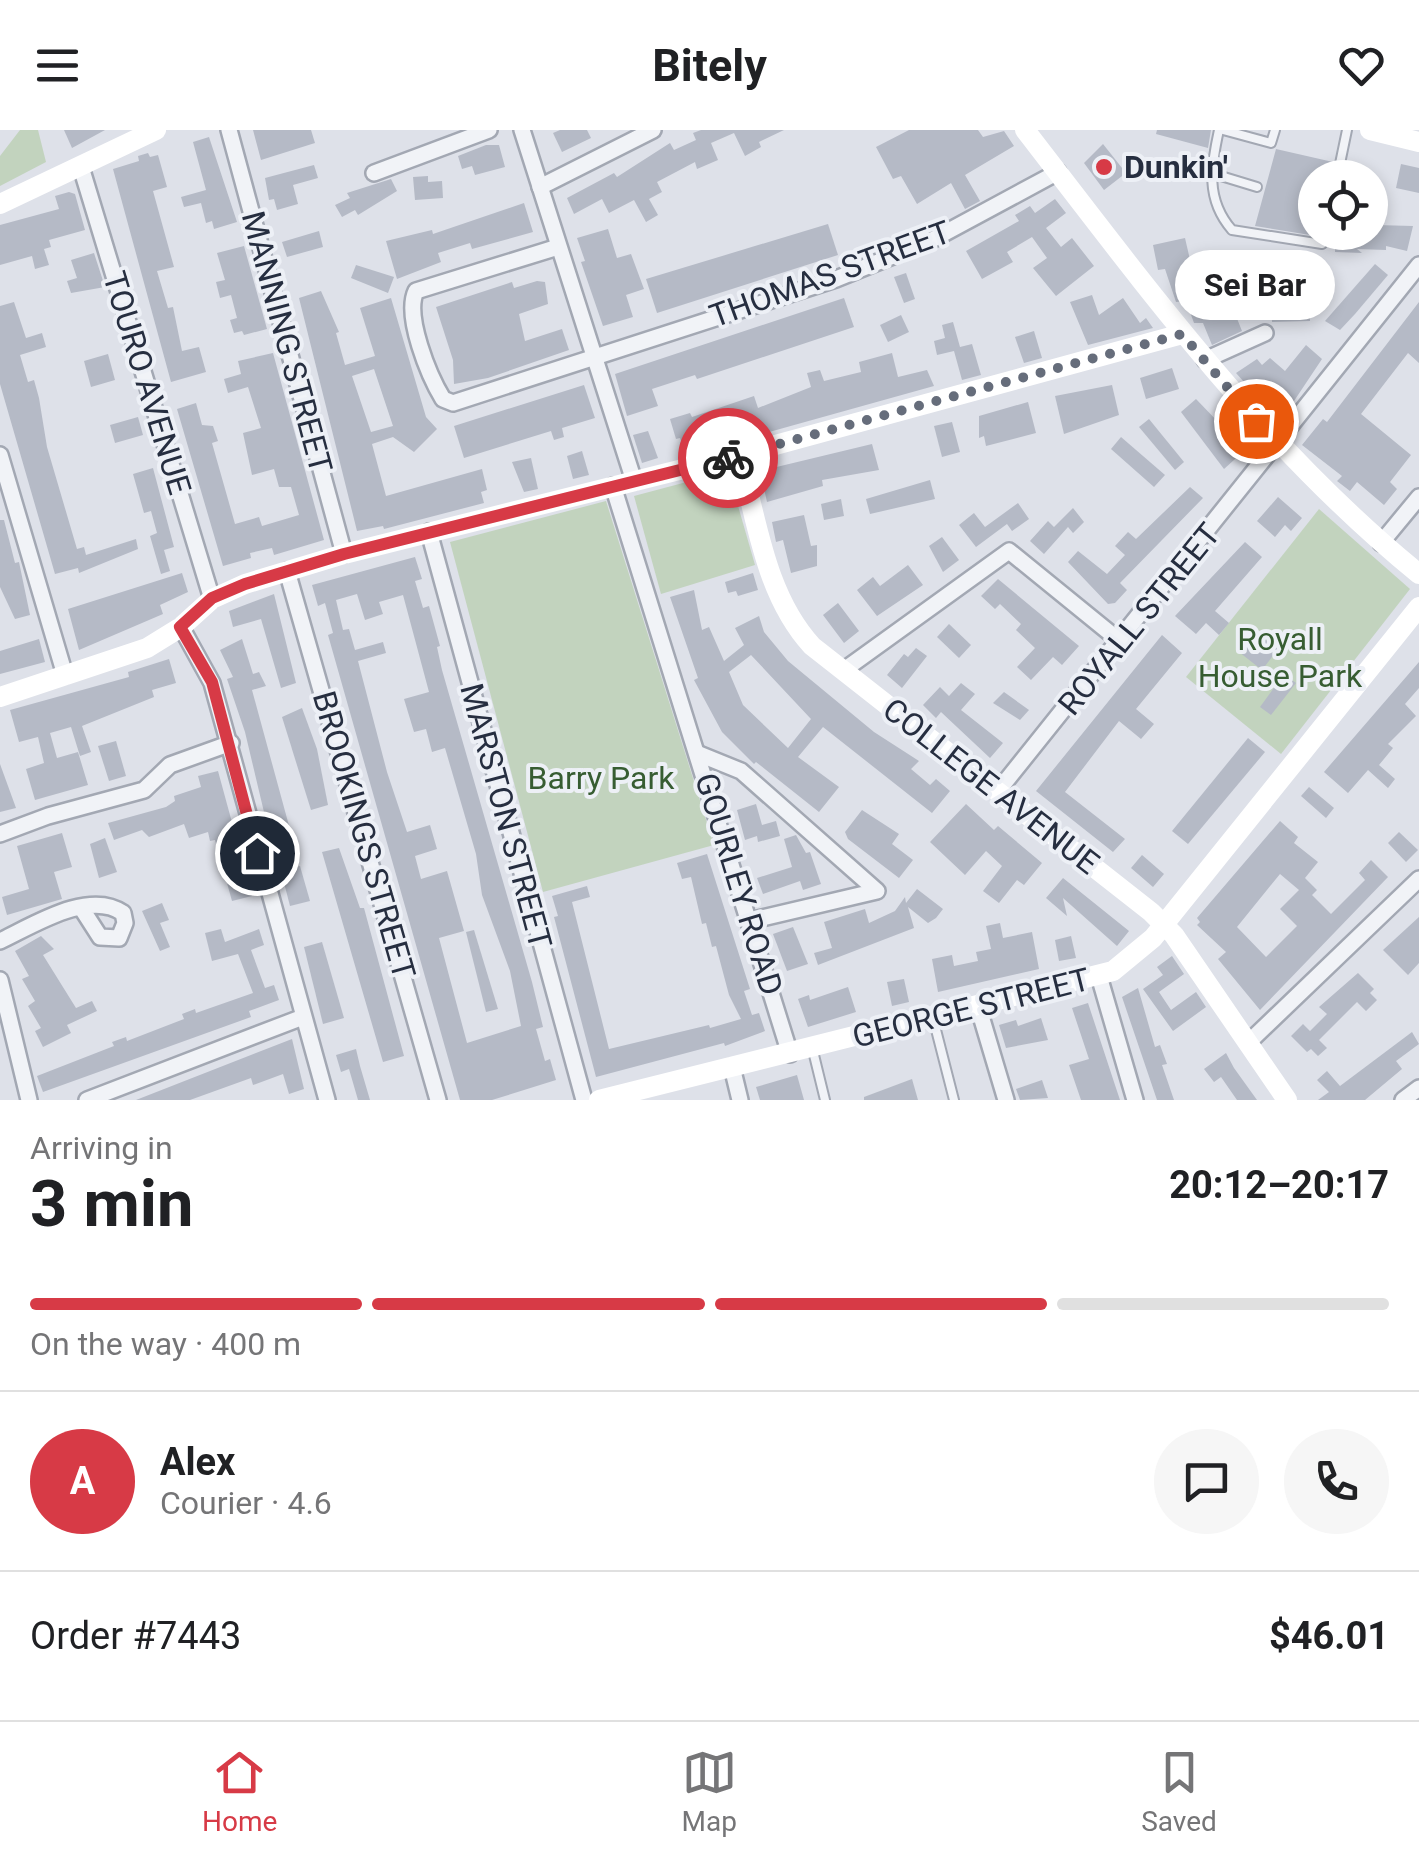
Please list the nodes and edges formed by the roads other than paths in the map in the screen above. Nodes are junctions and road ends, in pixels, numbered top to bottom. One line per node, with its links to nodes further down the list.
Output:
1 (156, 130): 13 (street)
2 (229, 130): 34 (street, MANNING STREET)
3 (489, 130): 16 (street)
4 (522, 130): 17 (street, GOURLEY ROAD)
5 (653, 130): 17 (street)
6 (1026, 130): 14 (street)
7 (1221, 130): 8 (lane); 15 (lane)
8 (1274, 130)
9 (1347, 130): 12 (lane)
10 (1370, 130): 11 (street)
11 (1419, 142)
12 (1341, 160)
13 (81, 167): 19 (street); 37 (street, TOURO AVENUE)
14 (1058, 172): 24 (street); 25 (street, THOMAS STREET)
15 (1211, 173): 18 (lane); 20 (lane)
16 (374, 174)
17 (540, 187): 21 (street, GOURLEY ROAD)
18 (1257, 187)
19 (0, 204)
20 (1298, 241)
21 (558, 247): 25 (street, GOURLEY ROAD); 25 (street, THOMAS STREET)
22 (1419, 265): 27 (street, ROYALL STREET)
23 (1265, 333): 26 (street)
24 (1182, 334): 26 (street); 29 (street)
25 (595, 359): 30 (street, GOURLEY ROAD)
26 (1205, 360): 27 (street)
27 (1279, 446): 33 (street); 40 (street, ROYALL STREET)
28 (0, 455): 42 (street)
29 (739, 455): 30 (street); 41 (street, COLLEGE AVENUE)
30 (624, 484): 32 (street); 45 (street, GOURLEY ROAD)
31 (1419, 497): 33 (street)
32 (429, 532): 34 (street); 67 (street, MARSTON STREET)
33 (1381, 543): 36 (street)
34 (344, 554): 35 (street)
35 (288, 571): 37 (street); 66 (street, BROOKINGS STREET)
36 (1419, 574)
37 (212, 598): 39 (street)
38 (1419, 607): 51 (street, GEORGE STREET)
39 (180, 627): 42 (street); 44 (street)
40 (1122, 642): 41 (street); 46 (street, ROYALL STREET)
41 (844, 670): 46 (street, COLLEGE AVENUE)
42 (65, 675): 43 (street)
43 (0, 697)
44 (231, 743): 47 (street); 56 (street)
45 (699, 754): 50 (street, GOURLEY ROAD); 50 (street)
46 (998, 791): 51 (street, COLLEGE AVENUE)
47 (0, 834)
48 (1419, 879): 58 (street)
49 (82, 909): 52 (street)
50 (749, 921): 60 (street, GOURLEY ROAD)
51 (1164, 926): 53 (street, GEORGE STREET); 58 (street, COLLEGE AVENUE)
52 (0, 940)
53 (1099, 976): 55 (street, GEORGE STREET); 73 (street)
54 (0, 980): 63 (street)
55 (978, 1006): 57 (street, GEORGE STREET); 72 (street)
56 (303, 1018): 64 (street); 65 (street)
57 (933, 1018): 59 (street, GEORGE STREET); 71 (lane)
58 (1249, 1042): 74 (street, COLLEGE AVENUE)
59 (812, 1049): 60 (street, GEORGE STREET); 70 (lane)
60 (790, 1054): 61 (street, GEORGE STREET)
61 (732, 1067): 68 (street, GEORGE STREET); 69 (street)
62 (1419, 1088): 75 (street)
63 (29, 1100)
64 (87, 1100)
65 (327, 1100)
66 (438, 1100)
67 (584, 1100)
68 (599, 1100)
69 (740, 1100)
70 (825, 1100)
71 (954, 1100)
72 (1006, 1100)
73 (1136, 1100)
74 (1286, 1100)
75 (1403, 1100)

